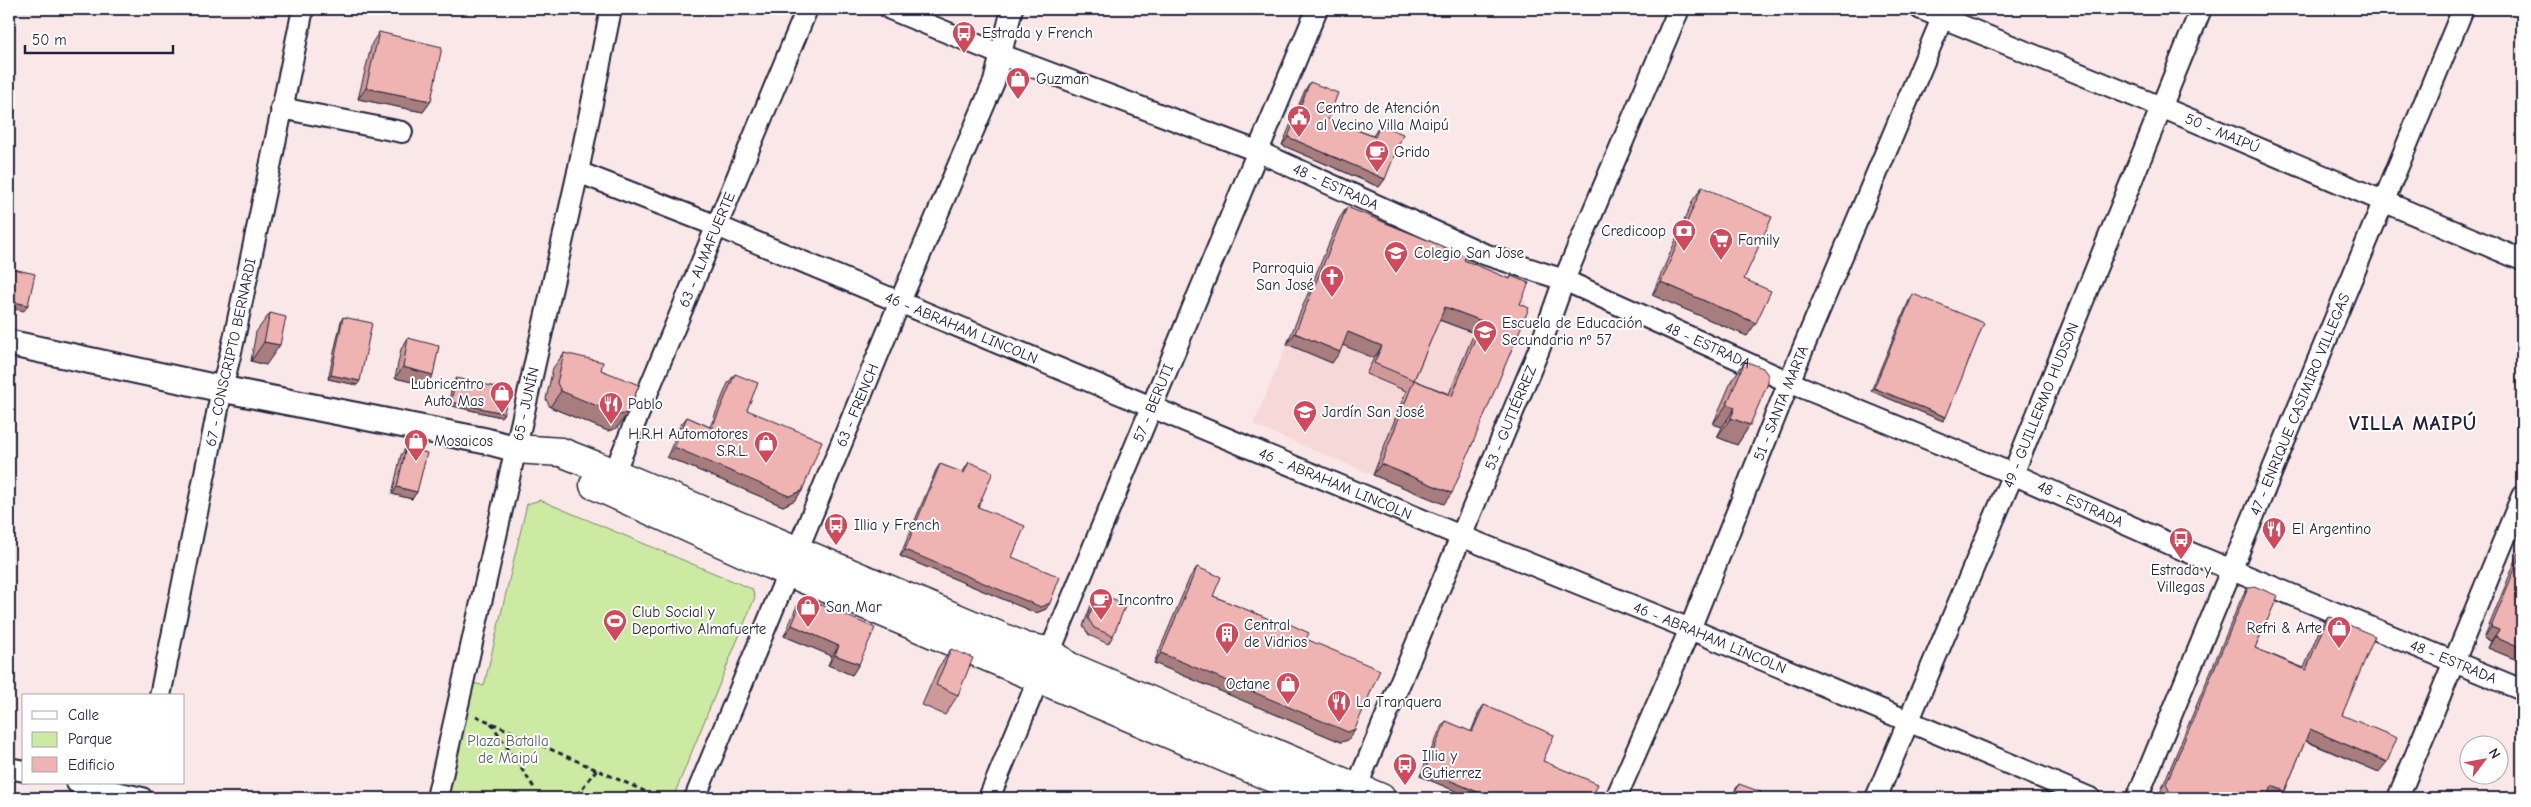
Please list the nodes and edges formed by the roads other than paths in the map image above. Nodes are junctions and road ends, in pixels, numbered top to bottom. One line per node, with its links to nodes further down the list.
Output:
1 (303, 9): 14 (street, 67 - CONSCRIPTO BERNARDI)
2 (611, 9): 17 (street, 65 - JUNÍN)
3 (807, 9): 19 (street, 63 - ALMAFUERTE)
4 (890, 9): 12 (street, 48 - ESTRADA)
5 (1012, 9): 12 (street, 63 - FRENCH)
6 (1317, 9): 16 (street, 57 - BERUTI)
7 (1678, 9): 21 (street, 53 - GUTIÉRREZ)
8 (1921, 9): 11 (street, 50 - MAIPÚ)
9 (2202, 9): 13 (street, 49 - GUILLERMO HUDSON)
10 (2463, 9): 18 (street, 47 - ENRIQUE CASIMIRO VILLEGAS)
11 (1944, 13): 13 (street, 50 - MAIPÚ); 24 (street, 51 - SANTA MARTA)
12 (1002, 55): 16 (street, 48 - ESTRADA); 22 (street, 63 - FRENCH)
13 (2162, 107): 18 (street, 50 - MAIPÚ); 28 (street, 49 - GUILLERMO HUDSON)
14 (281, 108): 15 (street); 25 (street, 67 - CONSCRIPTO BERNARDI)
15 (402, 132)
16 (1257, 151): 21 (street, 48 - ESTRADA); 26 (street, 57 - BERUTI)
17 (578, 172): 19 (street, 46 - ABRAHAM LINCOLN); 27 (street, 65 - JUNÍN)
18 (2384, 202): 20 (street, 50 - MAIPÚ); 33 (street, 47 - ENRIQUE CASIMIRO VILLEGAS)
19 (716, 226): 22 (street, 46 - ABRAHAM LINCOLN); 29 (street, 63 - ALMAFUERTE)
20 (2522, 260)
21 (1564, 280): 24 (street, 48 - ESTRADA); 31 (street, 53 - GUTIÉRREZ)
22 (899, 304): 26 (street, 46 - ABRAHAM LINCOLN); 32 (street, 63 - FRENCH)
23 (9, 344): 25 (street)
24 (1789, 382): 28 (street, 48 - ESTRADA); 34 (street, 51 - SANTA MARTA)
25 (222, 389): 27 (street); 39 (street, 67 - CONSCRIPTO BERNARDI)
26 (1152, 406): 31 (street, 46 - ABRAHAM LINCOLN); 35 (street, 57 - BERUTI)
27 (516, 450): 29 (main road); 46 (street, 65 - JUNÍN)
28 (2013, 474): 33 (street, 48 - ESTRADA); 40 (street, 49 - GUILLERMO HUDSON)
29 (611, 482): 32 (main road)
30 (2522, 496): 36 (street)
31 (1461, 536): 34 (street, 46 - ABRAHAM LINCOLN); 44 (street, 53 - GUTIÉRREZ)
32 (792, 561): 35 (main road); 37 (main road); 47 (street, 63 - FRENCH)
33 (2233, 570): 36 (street, 48 - ESTRADA); 54 (street, 47 - ENRIQUE CASIMIRO VILLEGAS)
34 (1690, 629): 40 (street, 46 - ABRAHAM LINCOLN); 51 (street, 51 - SANTA MARTA)
35 (1049, 651): 37 (street, 57 - BERUTI); 44 (main road)
36 (2454, 663): 38 (street, 48 - ESTRADA); 55 (street)
37 (1038, 678): 48 (street, 57 - BERUTI); 49 (main road)
38 (2522, 690)
39 (160, 694)
40 (1910, 721): 52 (street, 49 - GUILLERMO HUDSON); 53 (street, 46 - ABRAHAM LINCOLN)
41 (9, 768): 42 (street)
42 (22, 771)
43 (83, 784): 45 (street)
44 (1354, 793): 50 (main road)
45 (141, 794)
46 (437, 798)
47 (695, 798)
48 (989, 798)
49 (1320, 798)
50 (1380, 798)
51 (1616, 798)
52 (1876, 798)
53 (2090, 798)
54 (2137, 798)
55 (2398, 798)

